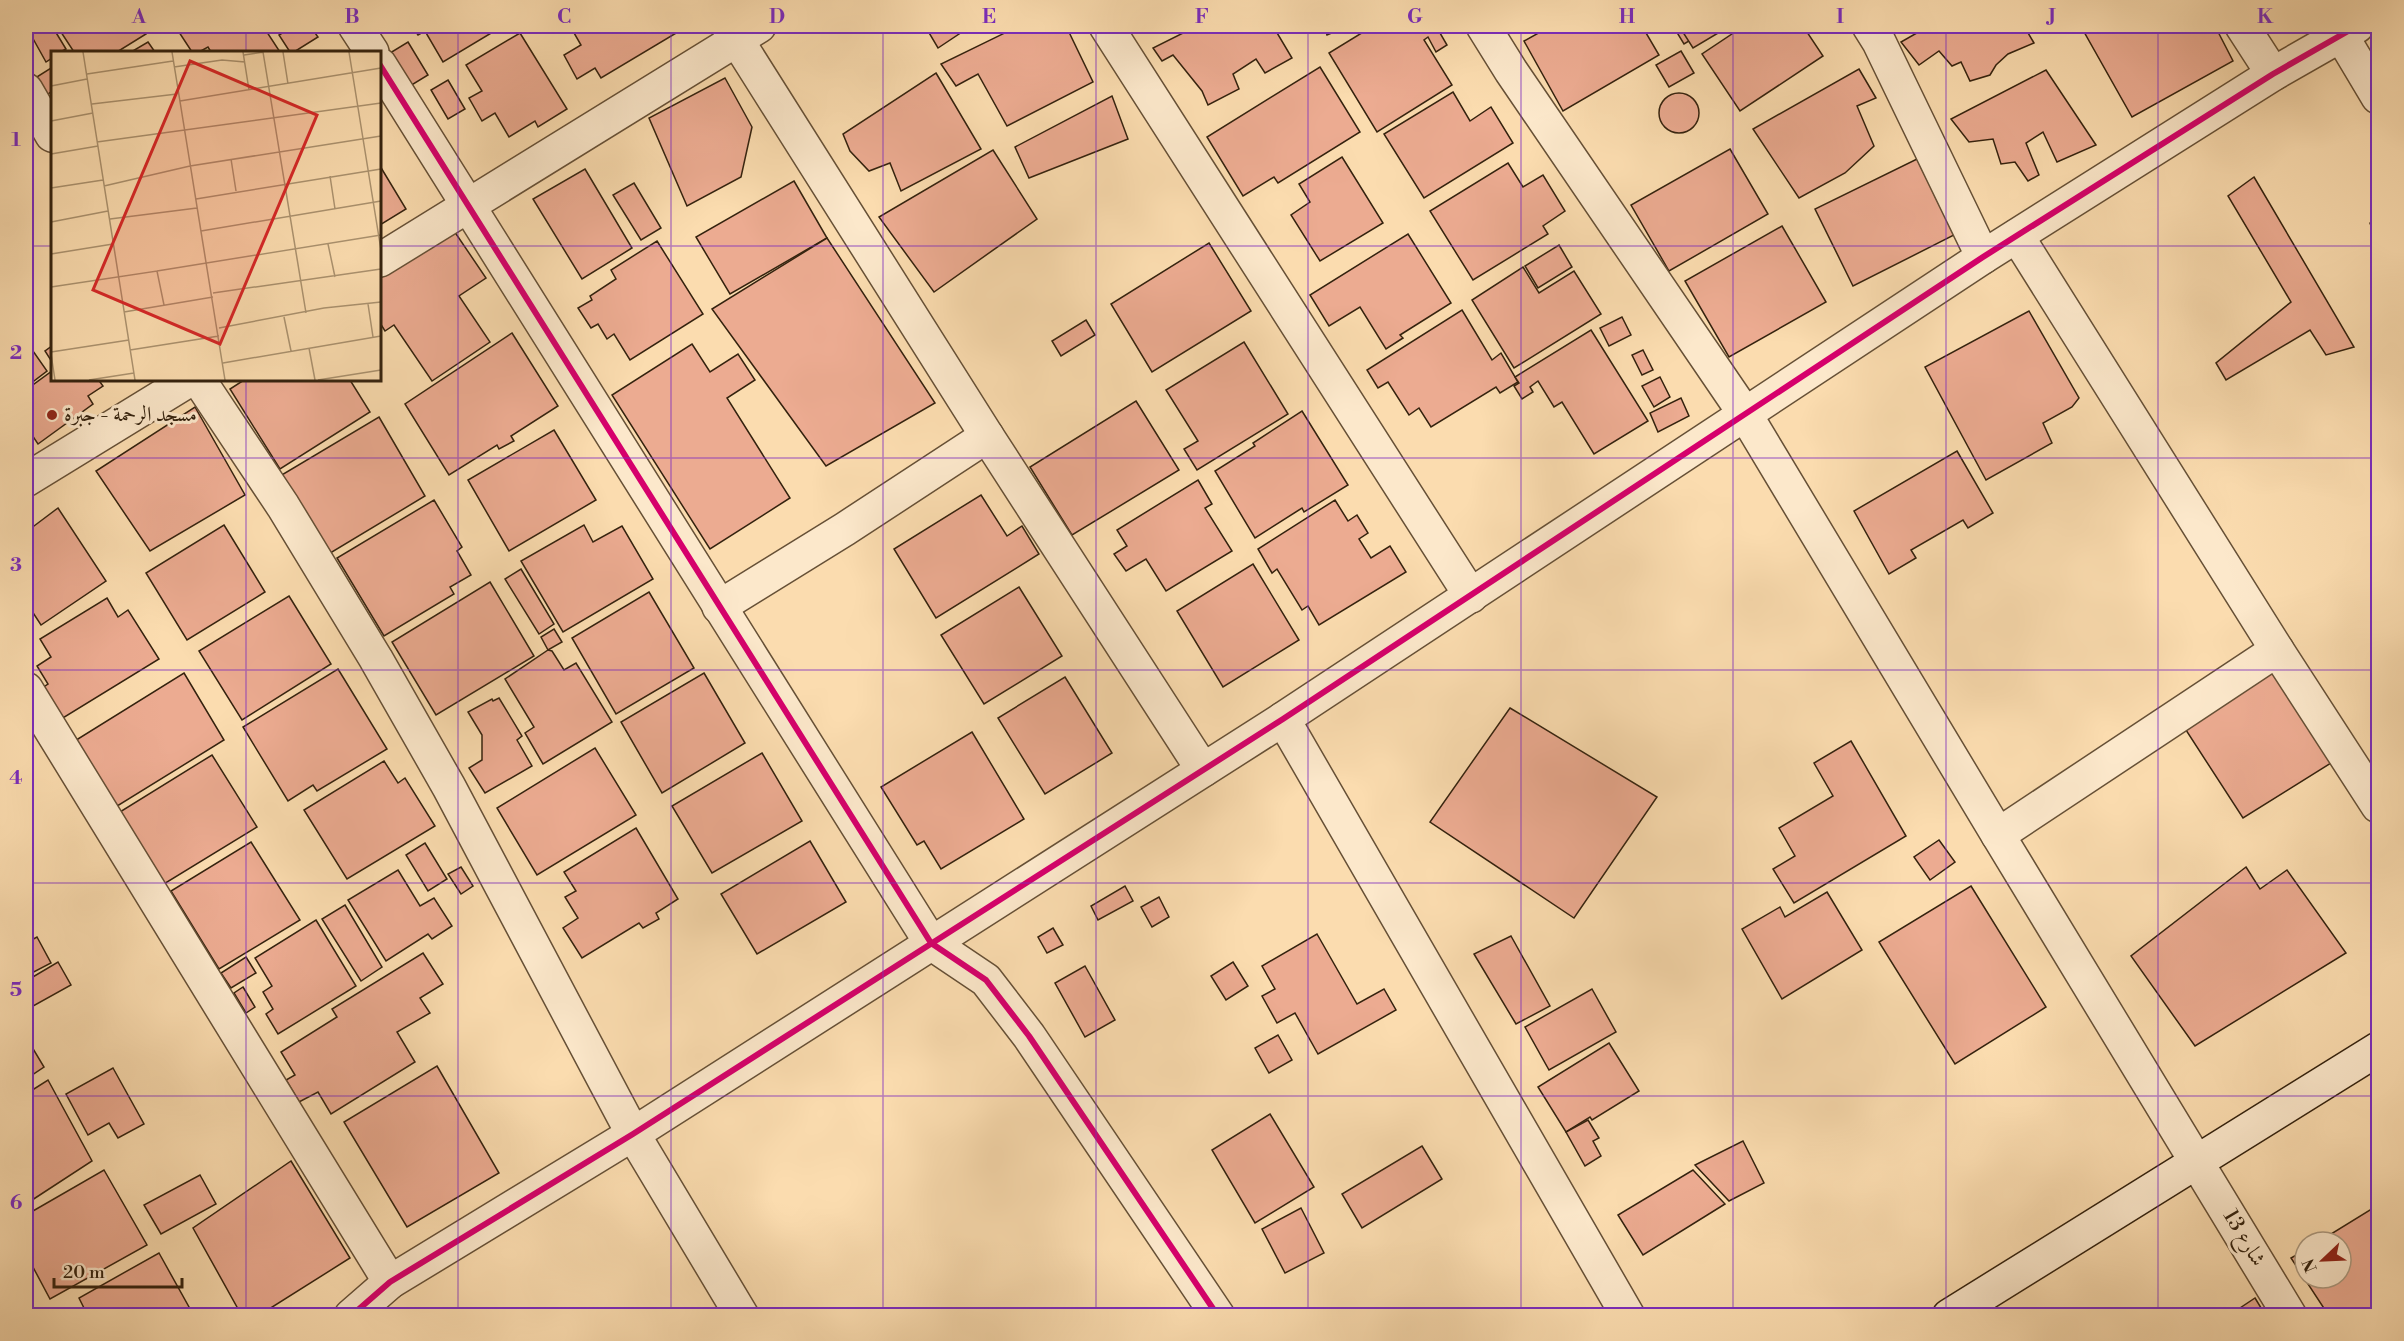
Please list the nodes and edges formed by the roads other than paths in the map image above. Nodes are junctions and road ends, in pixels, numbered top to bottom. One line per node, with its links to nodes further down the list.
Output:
1 (355, 26): 8 (street)
2 (1106, 26): 23 (street)
3 (1483, 26): 20 (street, شارع 13)
4 (1869, 26): 16 (street)
5 (2242, 26): 10 (street)
6 (741, 30): 14 (street); 21 (street)
7 (2349, 30): 10 (street); 12 (street)
8 (371, 51)
9 (381, 67): 14 (street)
10 (2273, 74): 15 (street)
11 (26, 90): 13 (street)
12 (2379, 97)
13 (51, 133)
14 (467, 205): 17 (street); 24 (street)
15 (2018, 236): 16 (street); 25 (street)
16 (1983, 257): 20 (street)
17 (381, 259)
18 (187, 381): 22 (street)
19 (200, 381): 33 (street)
20 (1745, 414): 23 (street); 30 (street, شارع 13)
21 (987, 436): 24 (street); 28 (street)
22 (26, 480)
23 (1471, 596): 27 (street)
24 (719, 607): 31 (street)
25 (2277, 650): 29 (street); 30 (street)
26 (28, 699): 35 (street)
27 (1283, 719): 28 (street); 39 (street)
28 (1203, 770): 31 (street)
29 (2379, 806)
30 (1998, 835): 34 (street, شارع 13)
31 (931, 943): 33 (street); 38 (street)
32 (2379, 1049): 34 (street)
33 (633, 1134): 35 (street); 37 (street)
34 (2197, 1161): 40 (street); 41 (street, شارع 13)
35 (390, 1282): 36 (street)
36 (351, 1316)
37 (742, 1316)
38 (1218, 1316)
39 (1628, 1316)
40 (1949, 1316)
41 (2290, 1316)

